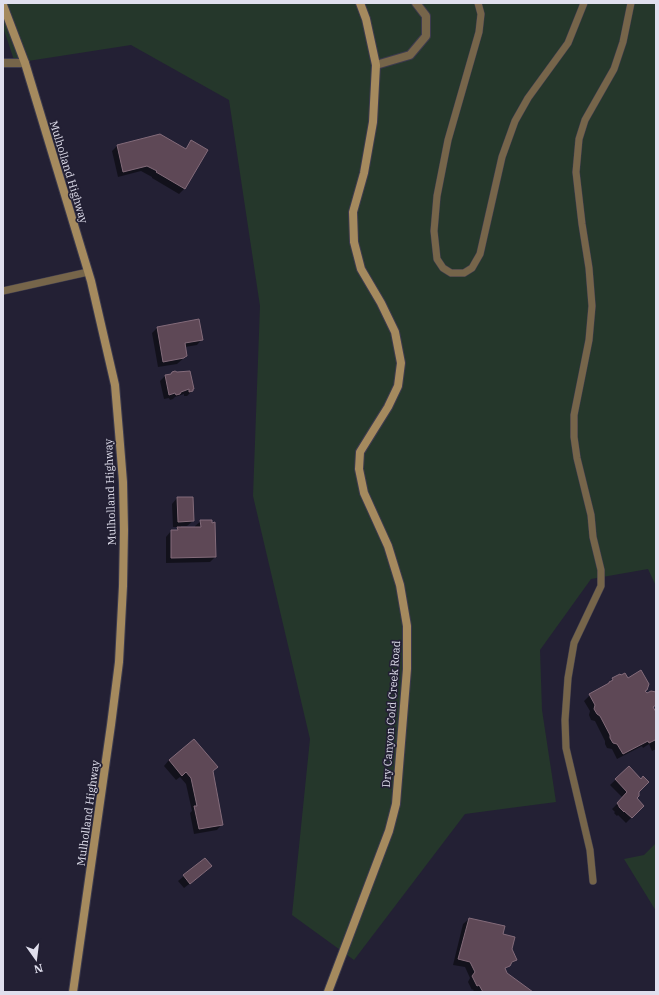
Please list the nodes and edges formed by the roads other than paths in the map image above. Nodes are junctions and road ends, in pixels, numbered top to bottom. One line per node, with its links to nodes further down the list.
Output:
1 (360, 3): 9 (street, Dry Canyon Cold Creek Road)
2 (416, 3): 9 (street)
3 (478, 3): 4 (lane)
4 (584, 3)
5 (631, 3): 12 (lane)
6 (3, 5): 8 (street, Mulholland Highway)
7 (3, 63): 8 (street)
8 (25, 63): 10 (street, Mulholland Highway)
9 (376, 66): 14 (street, Dry Canyon Cold Creek Road)
10 (88, 272): 11 (lane); 13 (street, Mulholland Highway)
11 (3, 291)
12 (593, 881)
13 (73, 992)
14 (328, 992)

